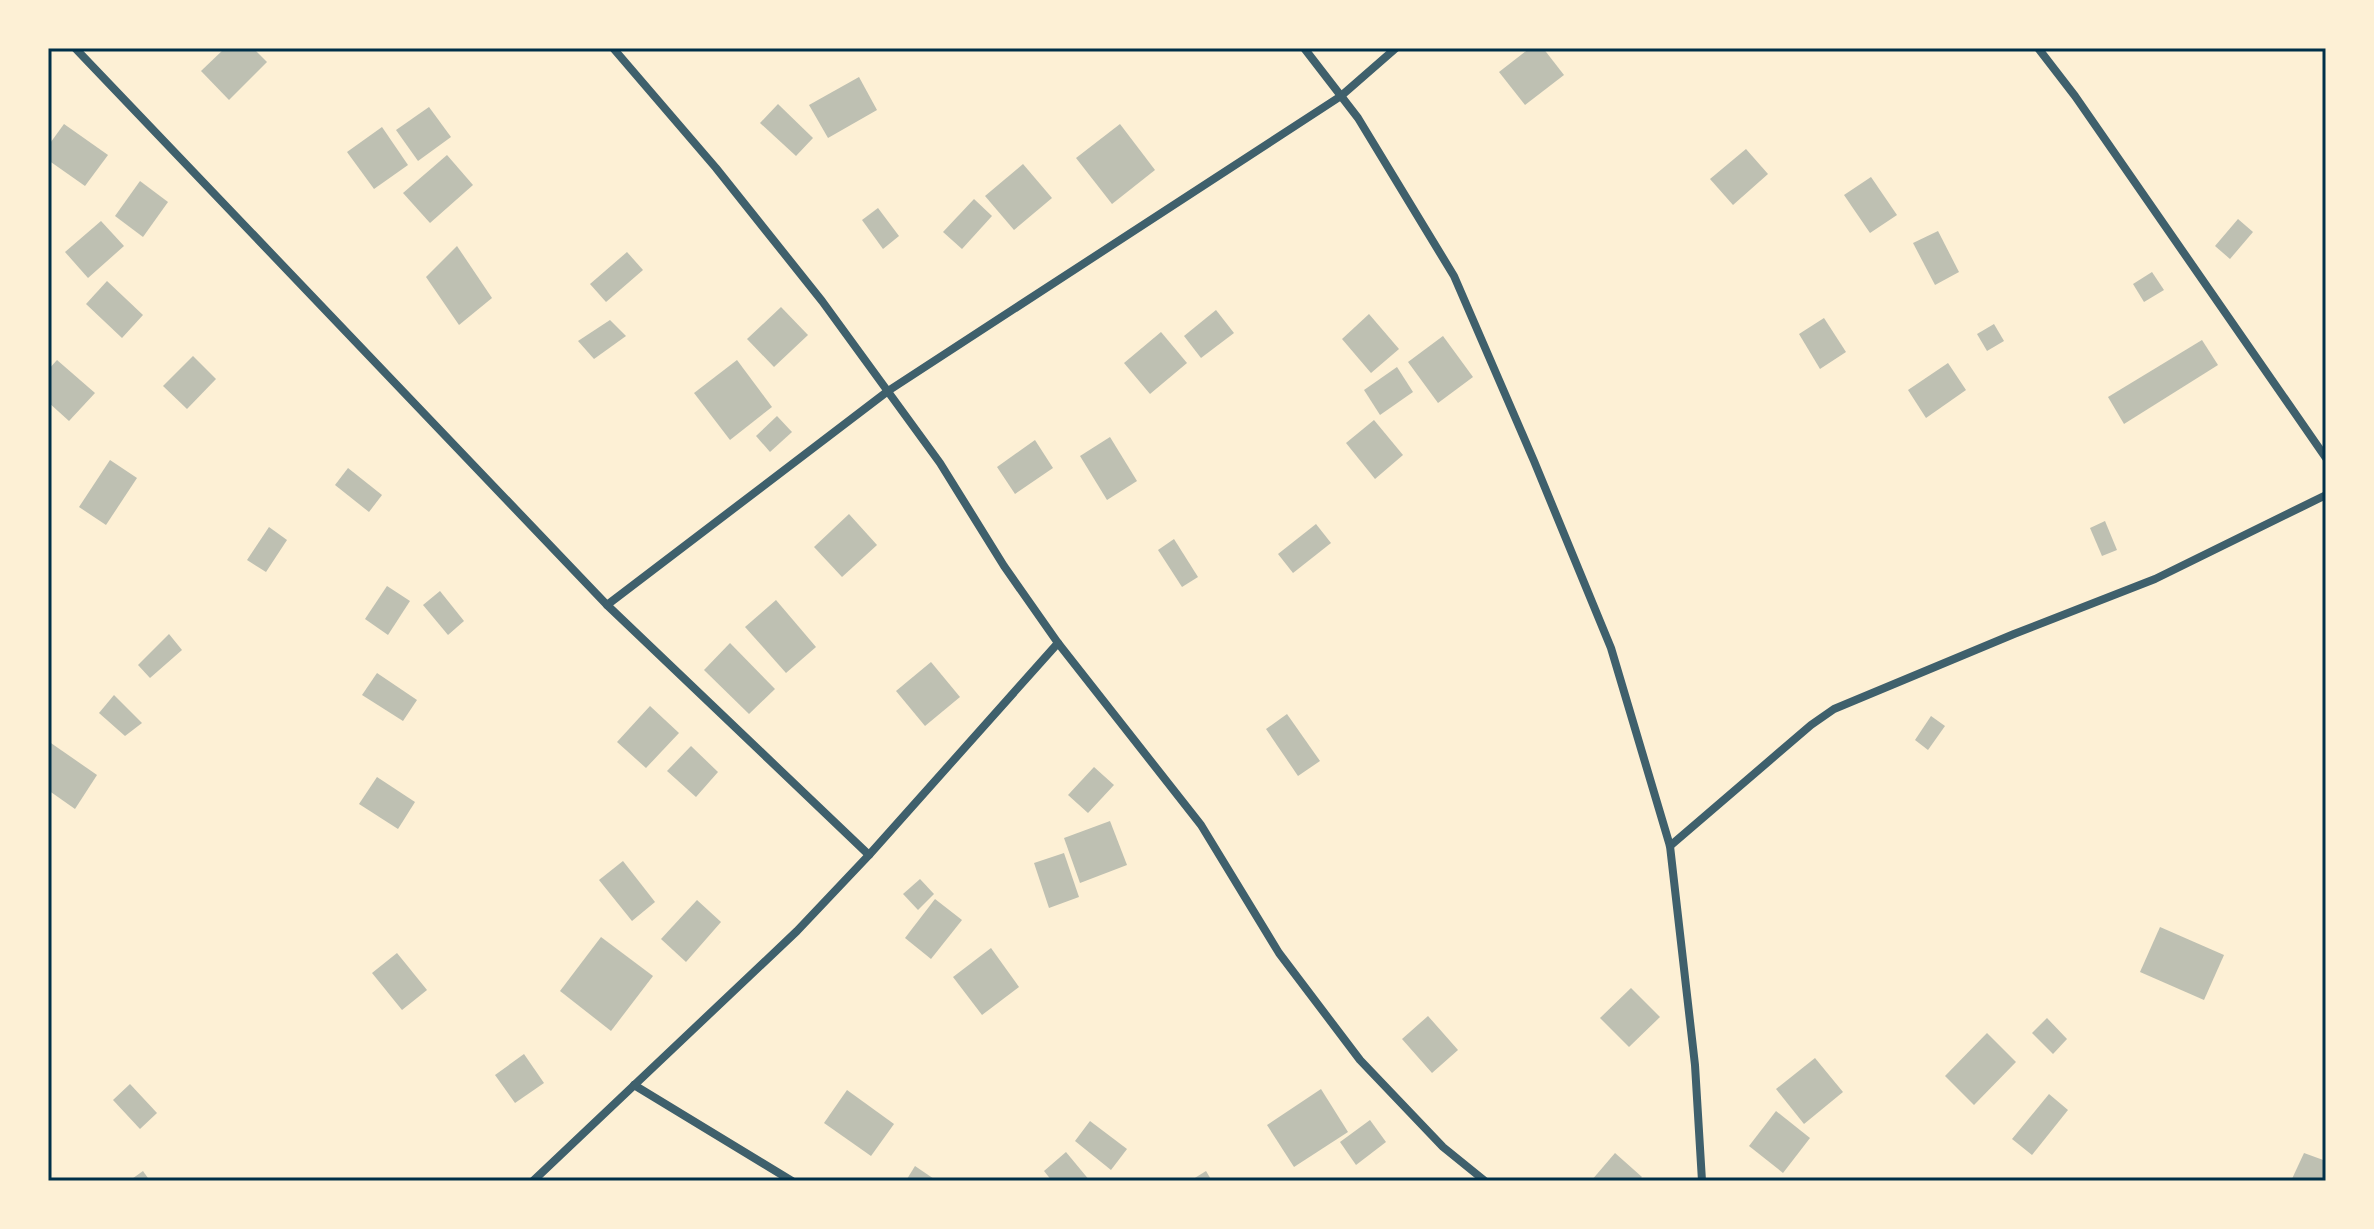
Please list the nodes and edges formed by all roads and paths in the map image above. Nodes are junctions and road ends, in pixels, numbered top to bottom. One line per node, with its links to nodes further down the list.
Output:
1 (75, 48): 10 (street)
2 (613, 48): 7 (street)
3 (1304, 48): 6 (street)
4 (1396, 48): 6 (street)
5 (2038, 48): 8 (street)
6 (1341, 96): 7 (street); 12 (street)
7 (888, 391): 10 (street); 11 (street)
8 (2326, 458)
9 (2326, 495): 12 (street)
10 (607, 605): 13 (street)
11 (1058, 643): 13 (street); 17 (street)
12 (1670, 846): 18 (street)
13 (869, 855): 14 (street)
14 (634, 1085): 15 (street); 16 (street)
15 (533, 1181)
16 (792, 1181)
17 (1485, 1181)
18 (1702, 1181)

